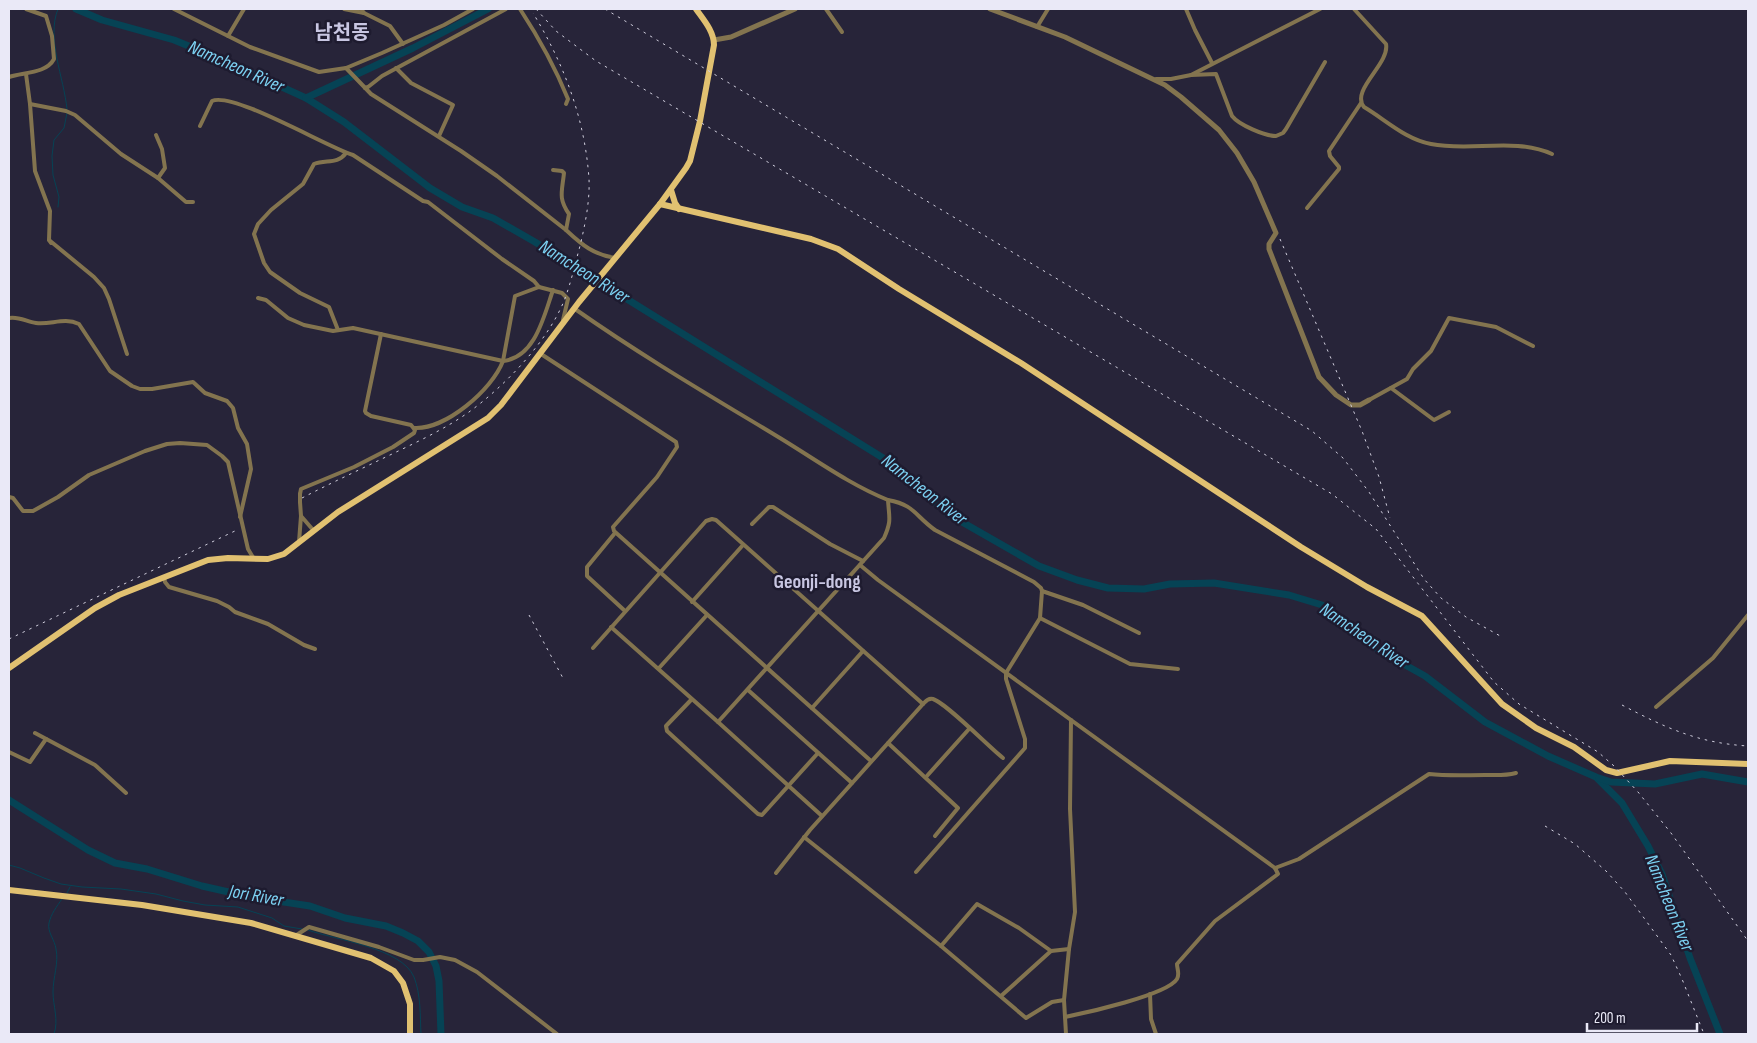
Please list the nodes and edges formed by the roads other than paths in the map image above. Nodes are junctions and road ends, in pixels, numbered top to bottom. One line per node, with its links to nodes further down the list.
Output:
1 (26, 9): 28 (street)
2 (174, 9): 21 (street)
3 (244, 9): 21 (street)
4 (344, 9): 17 (street)
5 (473, 9): 23 (street)
6 (506, 9): 26 (street)
7 (520, 9): 35 (street)
8 (696, 9): 22 (main road)
9 (795, 9): 22 (street)
10 (826, 9): 20 (street)
11 (990, 9): 19 (street)
12 (1048, 9): 19 (street)
13 (1186, 9): 25 (street)
14 (1306, 9): 18 (street)
15 (1320, 9): 18 (street)
16 (1354, 9): 33 (street)
17 (363, 11): 23 (street)
18 (1307, 14): 25 (street)
19 (1037, 27): 31 (street)
20 (842, 32)
21 (228, 36): 27 (street)
22 (714, 40): 43 (main road)
23 (403, 44): 27 (street)
24 (1325, 62): 29 (street)
25 (1212, 63): 29 (street)
26 (396, 68): 32 (street); 38 (street)
27 (348, 70): 32 (street)
28 (26, 74): 30 (street); 34 (street)
29 (1191, 75): 31 (street)
30 (9, 77)
31 (1154, 79): 63 (street)
32 (365, 88): 38 (street)
33 (1361, 103): 40 (street); 46 (street)
34 (30, 104): 42 (street); 59 (street)
35 (566, 104)
36 (200, 126): 39 (street)
37 (156, 135): 42 (street)
38 (439, 136): 48 (street)
39 (346, 153): 50 (street); 56 (street)
40 (1552, 154)
41 (553, 170): 48 (street)
42 (158, 178): 44 (street)
43 (671, 190): 45 (main road); 47 (main road)
44 (192, 202)
45 (660, 204): 47 (main road); 49 (main road)
46 (1307, 208)
47 (679, 209): 111 (main road)
48 (566, 230): 49 (street)
49 (616, 258): 53 (main road)
50 (540, 287): 51 (street); 61 (street)
51 (553, 290): 55 (street); 61 (street)
52 (258, 298): 56 (street)
53 (574, 309): 55 (main road); 67 (street)
54 (9, 318): 69 (street)
55 (561, 326): 60 (main road)
56 (338, 330): 57 (street)
57 (381, 334): 61 (street); 65 (street)
58 (1533, 346): 62 (street)
59 (126, 354)
60 (541, 354): 71 (main road); 72 (street)
61 (503, 361): 65 (street)
62 (1391, 388): 63 (street); 64 (street)
63 (1369, 400)
64 (1449, 412)
65 (414, 428): 68 (street, bridge)
66 (9, 497): 69 (street)
67 (888, 500): 76 (street); 79 (street)
68 (300, 516): 71 (street); 73 (street)
69 (240, 517): 75 (street)
70 (752, 524): 76 (street)
71 (314, 531): 73 (main road)
72 (616, 533): 77 (street); 81 (street)
73 (299, 543): 75 (main road)
74 (743, 545): 77 (street); 80 (street); 82 (street)
75 (254, 559): 78 (main road)
76 (861, 563): 82 (street); 95 (street)
77 (660, 573): 80 (street); 81 (street)
78 (164, 577): 89 (street); 91 (main road)
79 (1042, 591): 85 (street); 87 (street)
80 (692, 602): 83 (street)
81 (625, 611): 86 (street)
82 (818, 612): 90 (street); 93 (street)
83 (707, 614): 92 (street); 93 (street)
84 (1748, 615): 99 (street)
85 (1040, 618): 94 (street); 95 (street)
86 (611, 627): 88 (street); 92 (street)
87 (1139, 633)
88 (593, 648)
89 (315, 649)
90 (863, 651): 98 (street); 100 (street)
91 (9, 668)
92 (658, 668): 97 (street)
93 (767, 668): 96 (street); 100 (street)
94 (1178, 669)
95 (1006, 673): 101 (street); 121 (street)
96 (748, 690): 102 (street); 108 (street)
97 (691, 700): 102 (street); 115 (street)
98 (923, 704): 103 (street); 106 (street)
99 (1656, 706)
100 (812, 708): 110 (street)
101 (1071, 720): 120 (street); 126 (street)
102 (718, 722): 115 (street)
103 (969, 729): 109 (street); 113 (street)
104 (36, 733): 105 (street)
105 (46, 738): 107 (street); 116 (street)
106 (888, 743): 110 (street); 113 (street)
107 (9, 752)
108 (818, 753): 114 (street); 115 (street)
109 (1003, 758)
110 (871, 761): 114 (street)
111 (1748, 764)
112 (1516, 773): 120 (street)
113 (926, 778): 118 (street)
114 (852, 783): 117 (street)
115 (788, 786): 117 (street)
116 (126, 794)
117 (822, 816): 119 (street)
118 (935, 836)
119 (804, 837): 122 (street); 125 (street)
120 (1275, 868): 128 (street)
121 (916, 872)
122 (776, 874)
123 (9, 890): 124 (main road)
124 (295, 936): 133 (main road); 134 (street)
125 (941, 946): 127 (street); 129 (street)
126 (1069, 950): 127 (street); 130 (street)
127 (1051, 952): 129 (street)
128 (1150, 994): 131 (street); 136 (street)
129 (1001, 996): 130 (street)
130 (1064, 1000): 131 (street)
131 (1065, 1017): 132 (street)
132 (1066, 1032): 135 (street)
133 (410, 1034)
134 (557, 1034)
135 (1062, 1034)
136 (1156, 1034)

